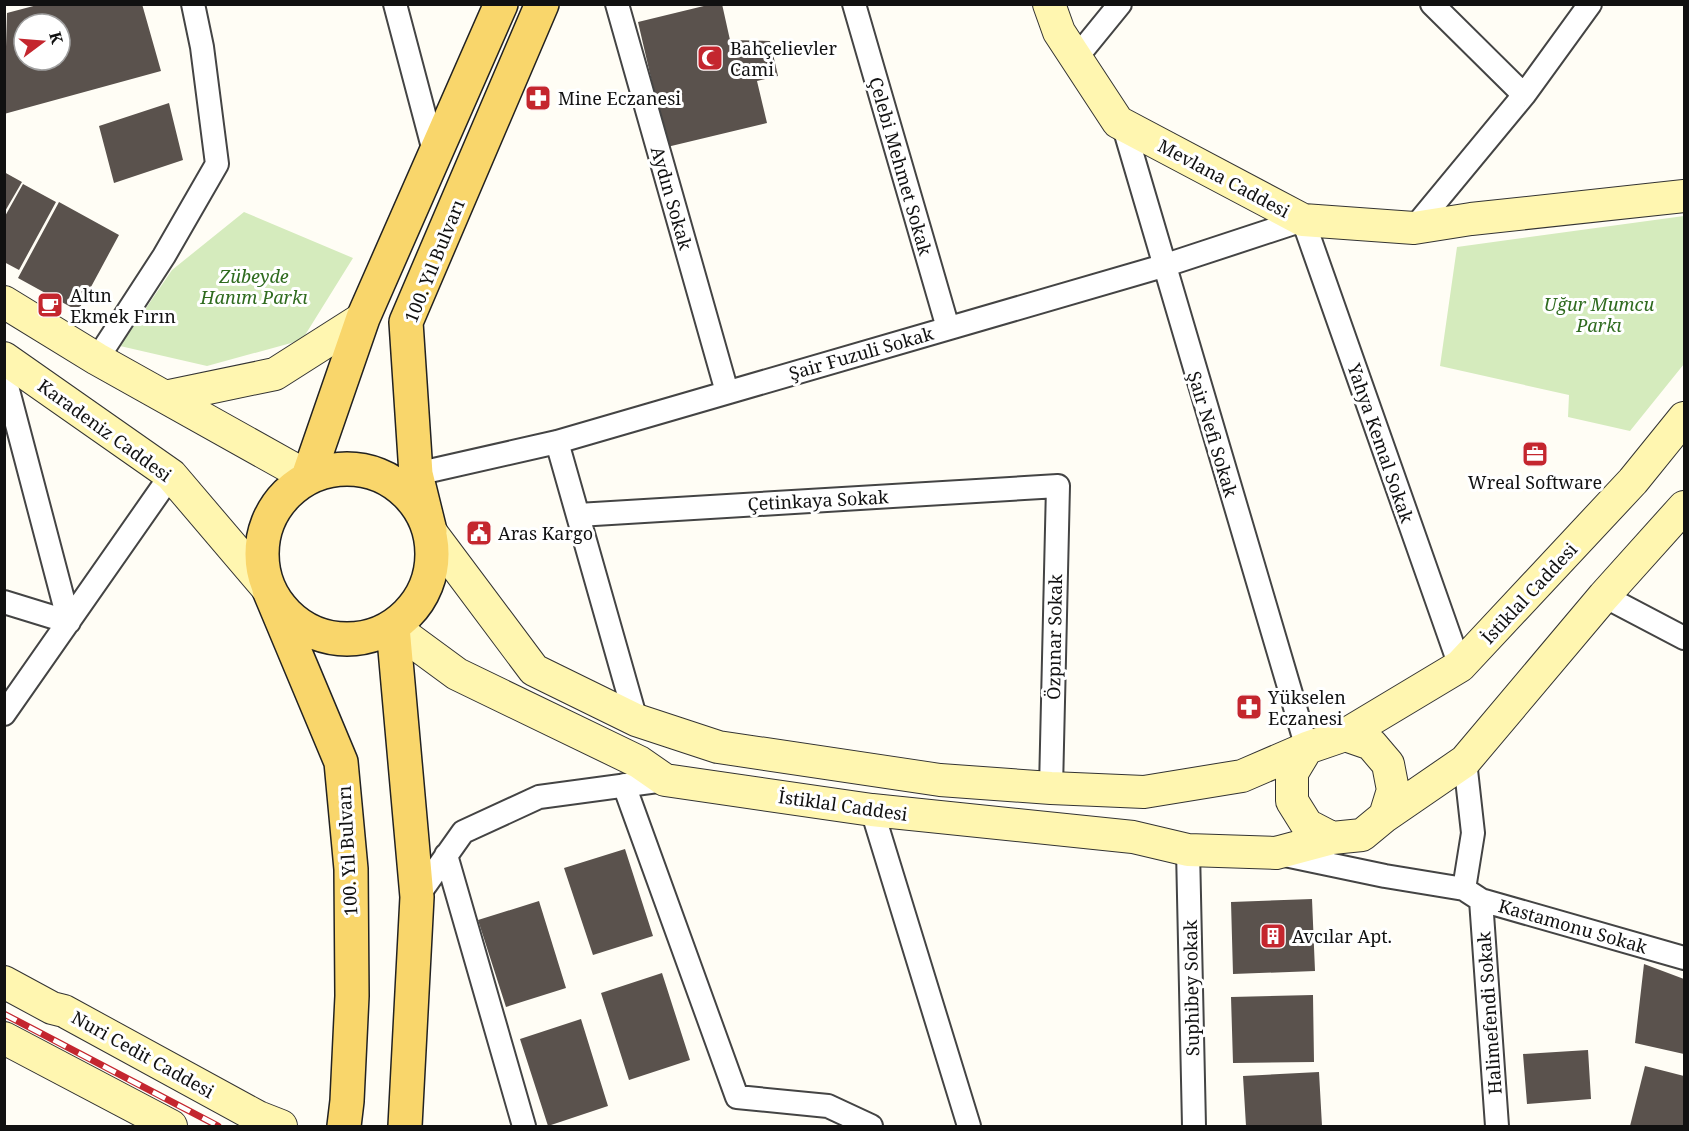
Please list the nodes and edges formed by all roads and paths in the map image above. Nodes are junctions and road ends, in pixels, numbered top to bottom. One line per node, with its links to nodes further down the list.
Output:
1 (193, 4): 23 (street)
2 (395, 4): 14 (street)
3 (501, 4): 14 (main road)
4 (542, 4): 29 (main road, 100. Yıl Bulvarı)
5 (616, 4): 25 (street, Aydın Sokak)
6 (854, 4): 21 (street, Çelebi Mehmet Sokak)
7 (1049, 4): 11 (main road, Mevlana Caddesi)
8 (1120, 4): 11 (street)
9 (1431, 4): 12 (street)
10 (1590, 4): 12 (street)
11 (1076, 58): 13 (main road, Mevlana Caddesi)
12 (1524, 95): 17 (street)
13 (1118, 122): 16 (main road, Mevlana Caddesi); 18 (street, Şair Nefi Sokak)
14 (435, 155): 20 (main road)
15 (1684, 196): 17 (main road, Mevlana Caddesi)
16 (1303, 220): 17 (main road, Mevlana Caddesi); 18 (street, Şair Fuzuli Sokak); 42 (street, Yahya Kemal Sokak)
17 (1414, 228)
18 (1163, 266): 21 (street, Şair Fuzuli Sokak); 46 (street, Şair Nefi Sokak)
19 (4, 302): 23 (main road)
20 (363, 318): 26 (main road); 31 (main road)
21 (948, 328): 25 (street, Şair Fuzuli Sokak)
22 (4, 358): 30 (main road, Karadeniz Caddesi)
23 (97, 359): 26 (main road)
24 (4, 375): 39 (street)
25 (727, 392): 28 (street, Şair Fuzuli Sokak)
26 (165, 398): 31 (main road)
27 (1684, 418): 42 (main road, İstiklal Caddesi)
28 (557, 442): 29 (street, Şair Fuzuli Sokak); 34 (street)
29 (416, 474): 35 (main road, 100. Yıl Bulvarı)
30 (171, 475): 36 (main road, Karadeniz Caddesi); 39 (street)
31 (308, 477): 35 (main road); 36 (main road)
32 (1058, 486): 34 (street, Çetinkaya Sokak); 50 (street, Özpınar Sokak)
33 (1684, 507): 37 (main road)
34 (578, 515): 44 (street)
35 (430, 531): 40 (main road); 44 (main road)
36 (269, 590): 40 (main road); 62 (main road, 100. Yıl Bulvarı)
37 (1604, 596): 41 (street); 47 (main road)
38 (4, 602): 39 (street)
39 (69, 622): 43 (street)
40 (393, 627): 48 (main road, İstiklal Caddesi); 58 (main road)
41 (1684, 638)
42 (1460, 666): 45 (main road, İstiklal Caddesi)
43 (4, 714)
44 (636, 720): 50 (main road)
45 (1346, 735): 46 (main road); 52 (main road)
46 (1307, 748): 50 (main road); 53 (main road)
47 (1465, 761): 52 (main road); 57 (street, Halimefendi Sokak)
48 (665, 780): 49 (street); 51 (main road, İstiklal Caddesi)
49 (624, 785): 56 (street); 67 (street)
50 (1051, 788)
51 (872, 810): 54 (main road, İstiklal Caddesi); 68 (street)
52 (1385, 816): 53 (main road)
53 (1332, 838): 55 (main road, İstiklal Caddesi)
54 (1188, 850): 55 (main road, İstiklal Caddesi); 69 (street, Suphibey Sokak)
55 (1276, 853): 57 (street, Kastamonu Sokak)
56 (446, 855): 58 (street); 66 (street)
57 (1473, 894): 59 (street, Kastamonu Sokak); 70 (street, Halimefendi Sokak)
58 (417, 897): 63 (main road)
59 (1684, 958)
60 (4, 982): 65 (main road, Nuri Cedit Caddesi)
61 (4, 1038): 64 (main road)
62 (346, 1114)
63 (405, 1121)
64 (152, 1122)
65 (281, 1126)
66 (524, 1126)
67 (871, 1126)
68 (969, 1126)
69 (1194, 1126)
70 (1497, 1126)

